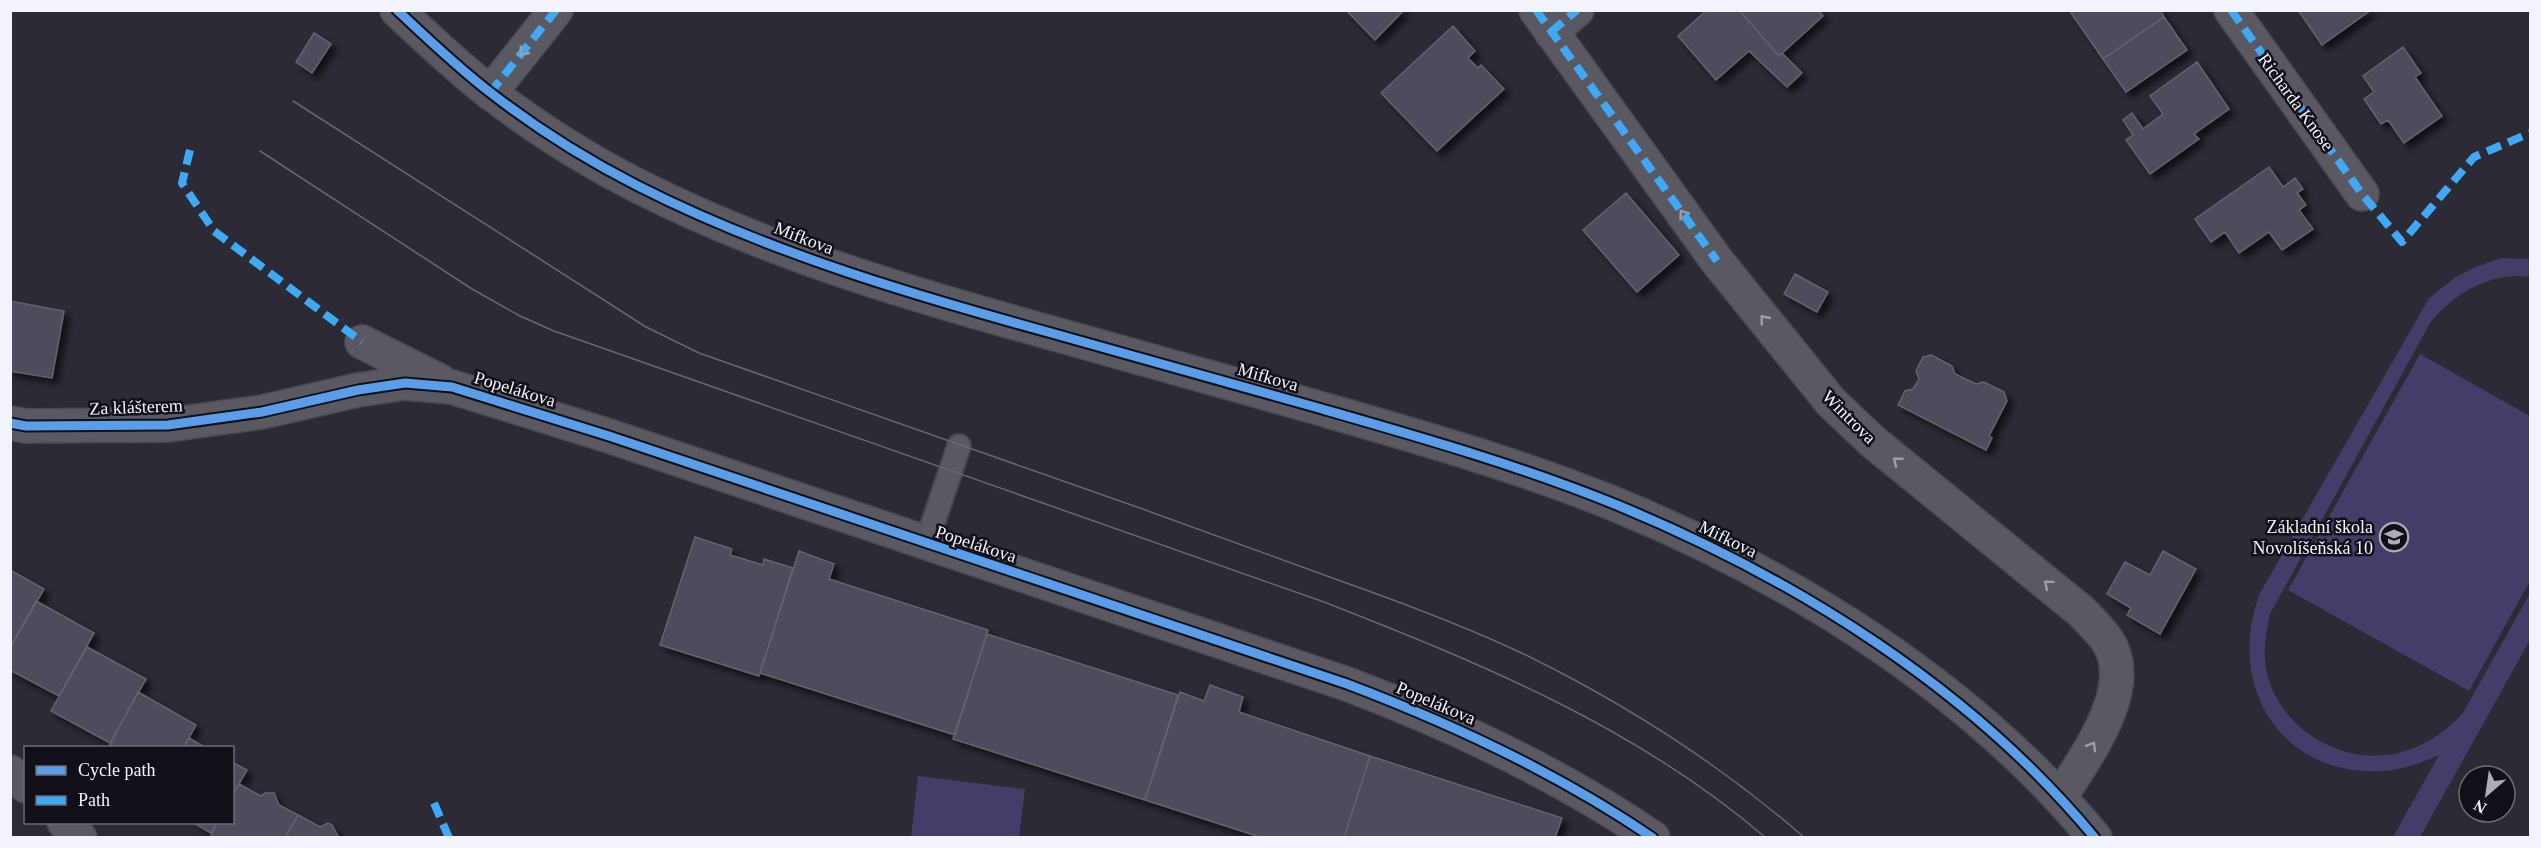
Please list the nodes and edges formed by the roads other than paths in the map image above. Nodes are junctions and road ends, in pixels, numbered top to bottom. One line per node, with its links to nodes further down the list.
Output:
1 (397, 10): 6 (street, Mifkova)
2 (556, 10): 6 (street, one-way to 6)
3 (1577, 10): 5 (street)
4 (2230, 10): 7 (street, Richarda Knose)
5 (1543, 21): 16 (street, Wintrova, one-way to 5)
6 (490, 93): 16 (street, Mifkova)
7 (2362, 194)
8 (362, 342): 9 (street, Popelákova)
9 (452, 387): 10 (street, Popelákova); 13 (street, Popelákova)
10 (262, 412): 11 (street, Za klášterem)
11 (10, 423)
12 (959, 446): 13 (lane)
13 (926, 544): 19 (street, Popelákova)
14 (10, 771): 15 (street)
15 (24, 784)
16 (2061, 796): 20 (street, Mifkova)
17 (66, 824): 18 (street)
18 (80, 837)
19 (1653, 837)
20 (2095, 837)

